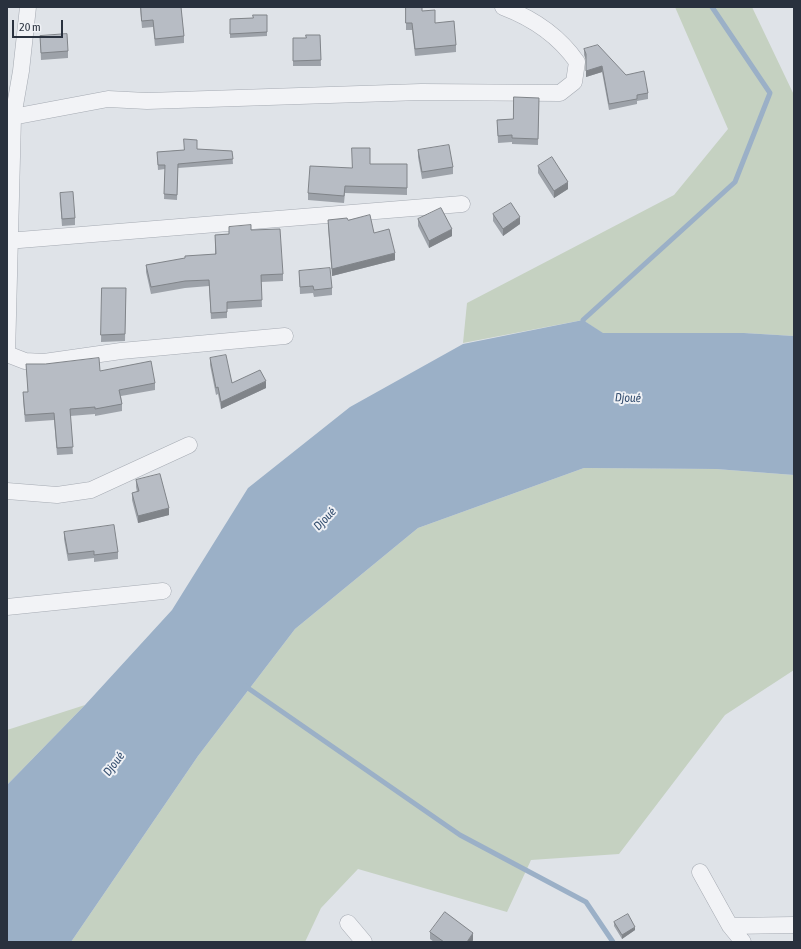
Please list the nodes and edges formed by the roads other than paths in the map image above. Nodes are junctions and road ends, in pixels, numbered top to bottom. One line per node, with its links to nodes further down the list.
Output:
1 (28, 7): 3 (street)
2 (503, 7): 3 (street)
3 (10, 117): 5 (street)
4 (462, 204): 5 (street)
5 (9, 241): 7 (street)
6 (286, 336): 7 (street)
7 (7, 355)
8 (189, 445): 9 (street)
9 (7, 491)
10 (163, 591): 11 (street)
11 (7, 608)
12 (700, 872): 15 (street)
13 (348, 923): 16 (street)
14 (794, 925): 15 (street)
15 (730, 926): 17 (street)
16 (364, 942)
17 (743, 942)

